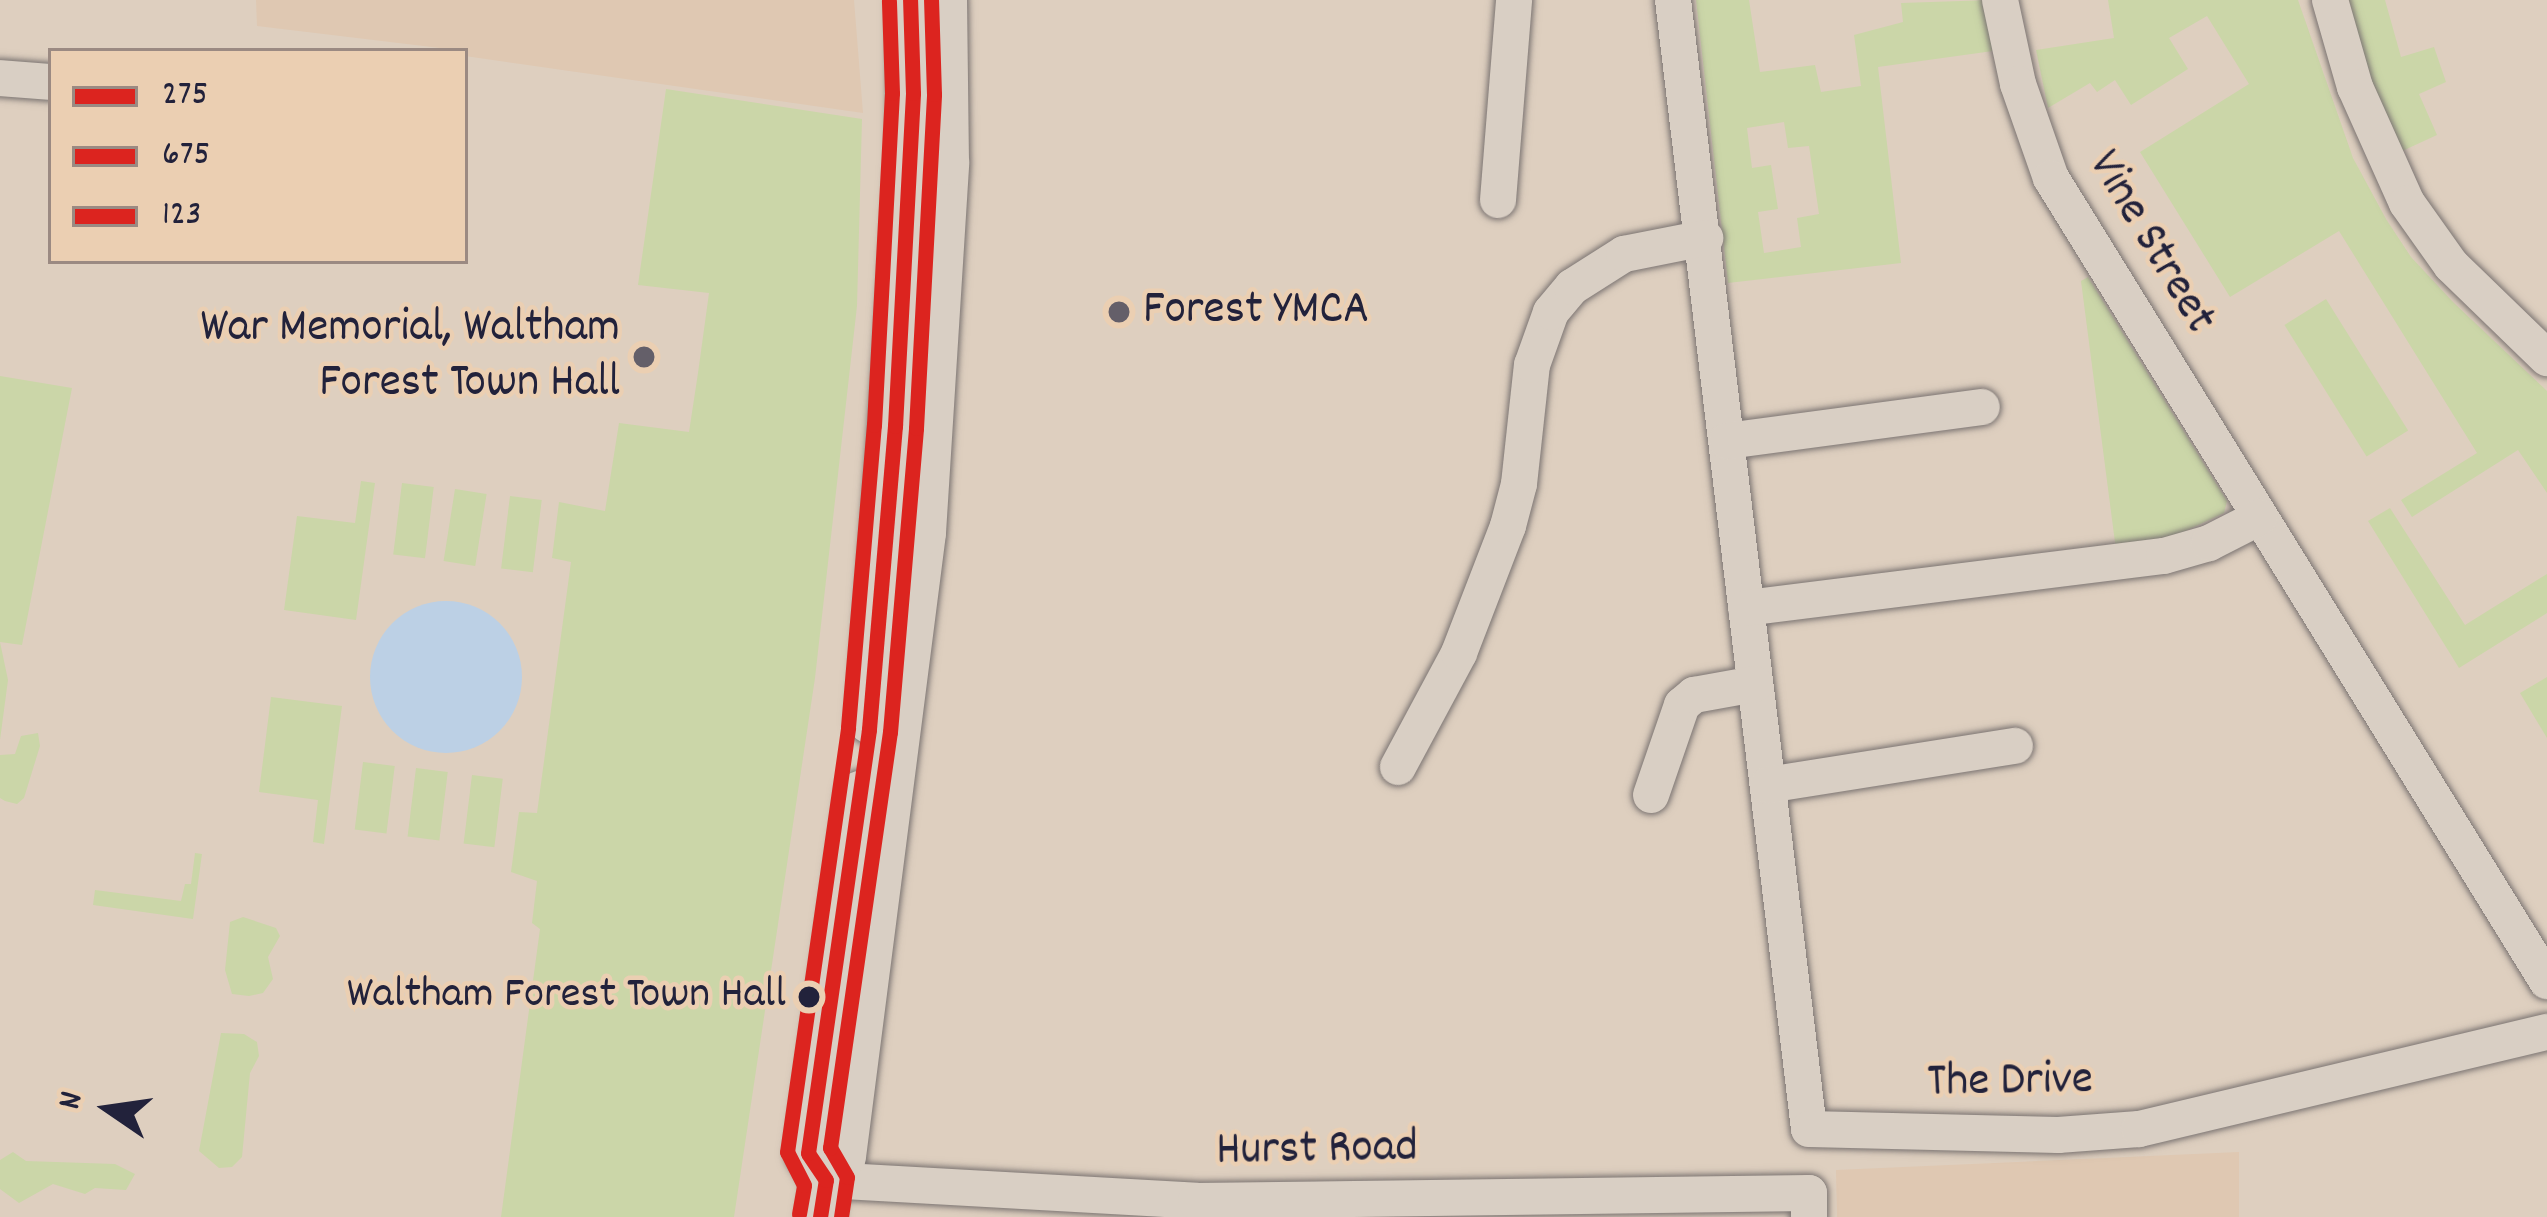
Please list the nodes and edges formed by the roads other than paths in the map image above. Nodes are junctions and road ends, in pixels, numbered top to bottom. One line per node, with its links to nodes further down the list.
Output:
1 (910, 0): 23 (main road)
2 (944, 0): 23 (main road)
3 (1514, 0): 9 (street)
4 (1673, 0): 10 (street, The Drive)
5 (2000, 0): 14 (street, Vine Street)
6 (2330, 0): 11 (street)
7 (0, 78): 8 (street)
8 (48, 82)
9 (1498, 200)
10 (1706, 238): 13 (street, The Drive); 18 (street)
11 (2547, 358)
12 (1982, 406): 13 (street)
13 (1727, 441): 15 (street, The Drive)
14 (2260, 518): 15 (street); 21 (street, Vine Street)
15 (1746, 608): 16 (street, The Drive)
16 (1755, 684): 19 (street, The Drive); 20 (street)
17 (2015, 746): 19 (street)
18 (1398, 767)
19 (1768, 785): 22 (street, The Drive)
20 (1651, 795)
21 (2547, 981)
22 (2547, 1032)
23 (823, 1199): 24 (street, Hurst Road)
24 (1809, 1205)

